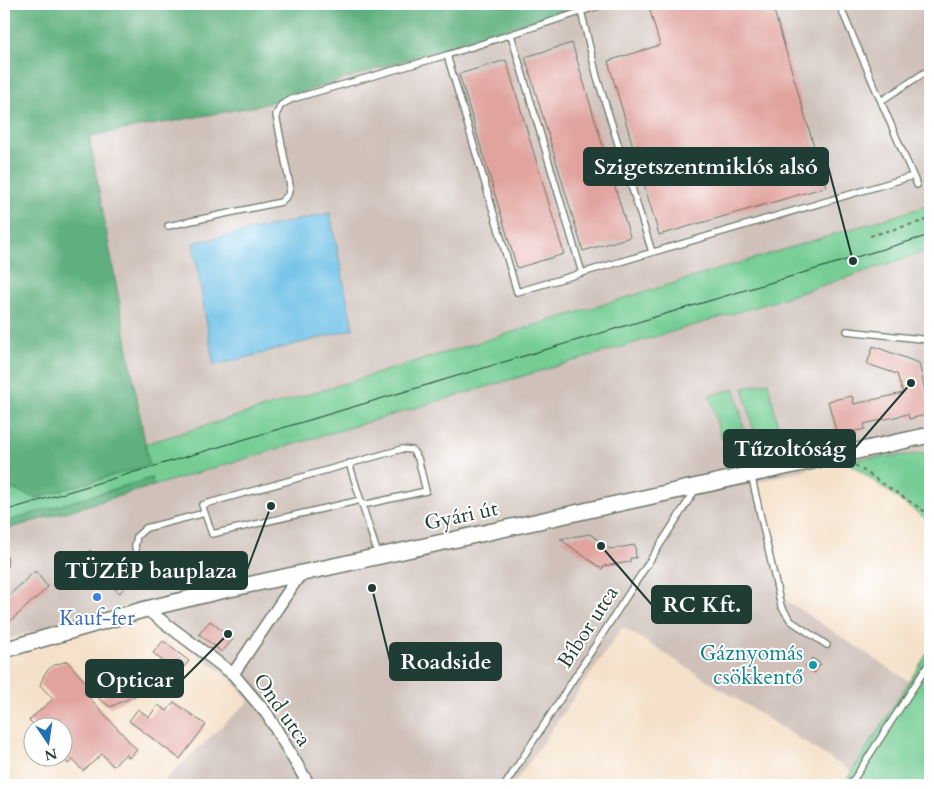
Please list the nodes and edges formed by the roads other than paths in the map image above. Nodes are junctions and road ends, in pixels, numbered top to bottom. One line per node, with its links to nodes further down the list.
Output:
1 (604, 4): 3 (lane)
2 (839, 4): 7 (lane)
3 (581, 12): 4 (lane); 11 (lane)
4 (511, 35): 5 (lane); 12 (lane)
5 (447, 55): 10 (lane); 12 (lane)
6 (930, 69): 7 (lane)
7 (881, 101): 8 (lane)
8 (913, 176): 9 (lane); 11 (lane)
9 (917, 185)
10 (168, 226)
11 (652, 252): 12 (lane)
12 (582, 273)
13 (847, 330): 14 (lane)
14 (930, 340)
15 (930, 435): 17 (street, Gyári út)
16 (349, 463): 19 (lane); 19 (lane); 20 (lane)
17 (751, 474): 18 (street, Gyári út); 27 (lane)
18 (698, 486): 21 (street, Gyári út); 32 (lane, Bíbor utca)
19 (362, 502): 20 (lane); 21 (lane)
20 (205, 513): 24 (lane)
21 (378, 555): 25 (street, Gyári út)
22 (4, 559): 23 (lane)
23 (4, 566)
24 (150, 573)
25 (301, 573): 26 (street, Gyári út); 30 (street)
26 (146, 609): 28 (street, Gyári út); 30 (street, Ond utca)
27 (827, 645)
28 (4, 650)
29 (930, 662): 33 (lane)
30 (233, 674): 31 (street, Ond utca)
31 (309, 785)
32 (505, 785)
33 (850, 785)

